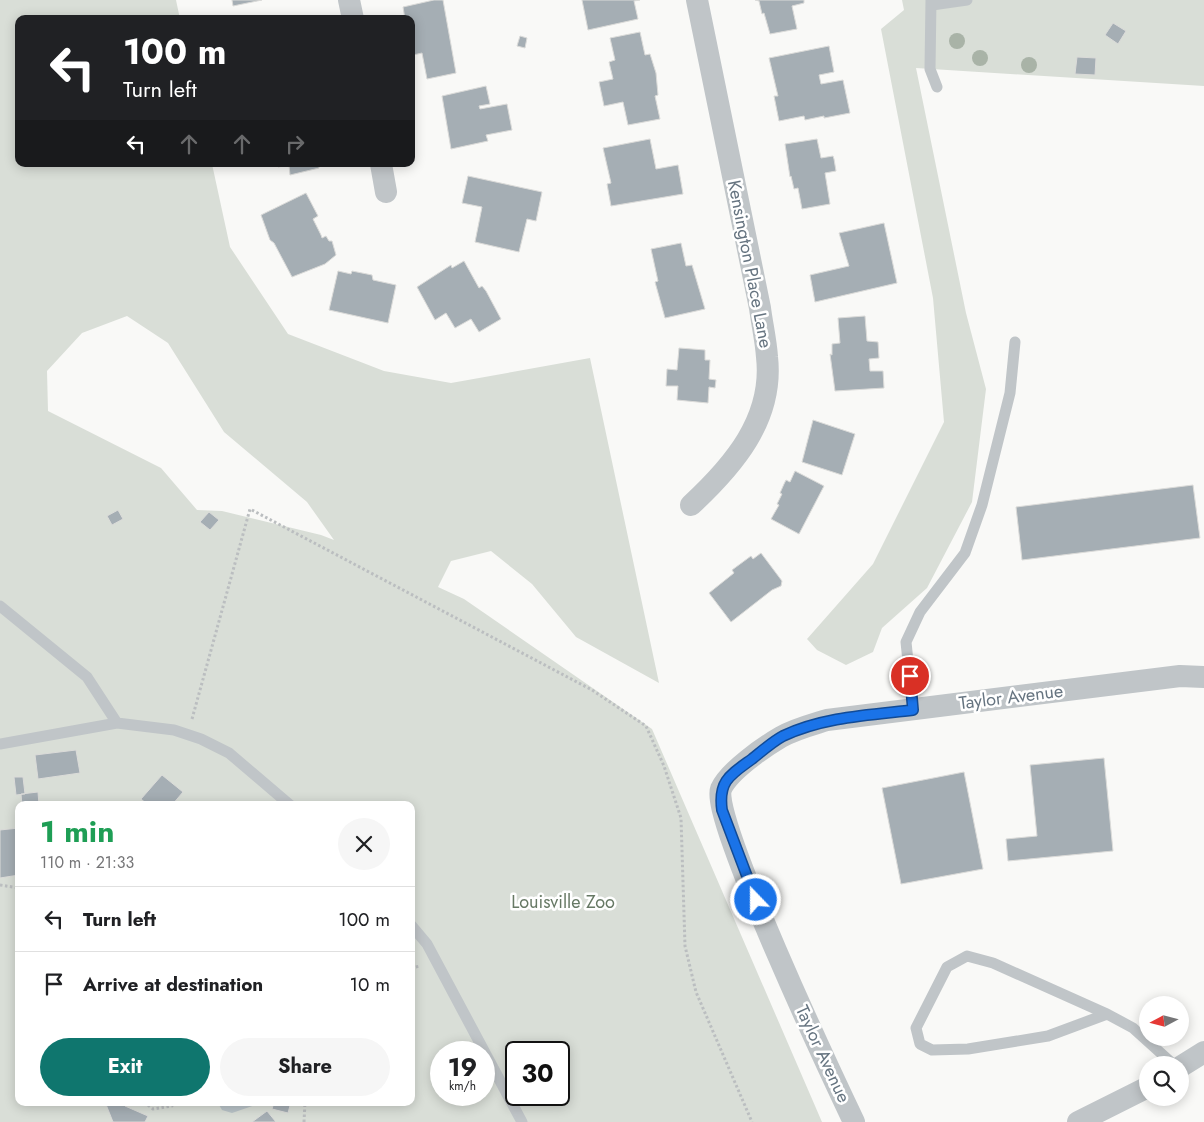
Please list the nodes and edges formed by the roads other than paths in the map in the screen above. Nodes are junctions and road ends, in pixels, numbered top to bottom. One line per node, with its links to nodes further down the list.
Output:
1 (349, 0): 5 (street)
2 (697, 0): 10 (street, Kensington Place Lane)
3 (967, 0): 4 (lane)
4 (932, 3): 6 (lane)
5 (351, 15)
6 (937, 87)
7 (382, 167): 8 (street)
8 (386, 192)
9 (1015, 342): 13 (lane)
10 (691, 505)
11 (0, 606): 14 (lane)
12 (1204, 677): 13 (street, Taylor Avenue)
13 (913, 710): 24 (street, Taylor Avenue)
14 (117, 723): 15 (lane); 16 (lane)
15 (0, 744)
16 (285, 801)
17 (415, 930): 23 (lane)
18 (1107, 1014): 18 (lane); 20 (lane)
19 (1204, 1052): 21 (street)
20 (1164, 1056)
21 (1189, 1061)
22 (1139, 1092): 25 (street)
23 (522, 1122)
24 (854, 1122)
25 (1078, 1122)

